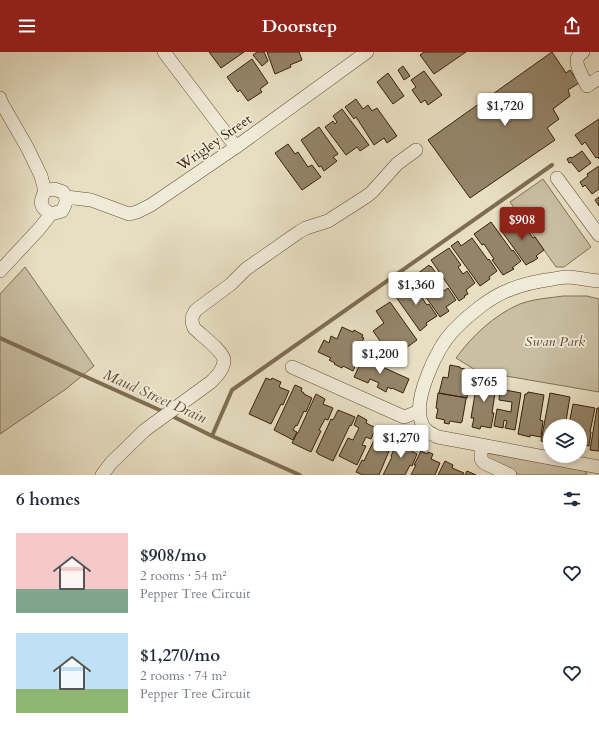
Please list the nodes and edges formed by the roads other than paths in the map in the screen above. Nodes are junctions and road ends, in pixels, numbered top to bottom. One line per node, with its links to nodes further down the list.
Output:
1 (164, 52): 6 (street)
2 (367, 52): 6 (street, Wrigley Street)
3 (583, 52): 4 (street)
4 (599, 78)
5 (0, 98): 9 (street)
6 (236, 147): 10 (street, Wrigley Street)
7 (416, 150): 19 (street)
8 (557, 178): 12 (street)
9 (45, 192): 10 (street); 11 (street)
10 (66, 197): 11 (street)
11 (50, 214): 13 (street)
12 (599, 235)
13 (0, 271)
14 (599, 281): 16 (street)
15 (292, 367): 16 (street)
16 (420, 411): 17 (street)
17 (481, 446): 18 (street); 20 (street)
18 (597, 470)
19 (102, 475)
20 (510, 475)

